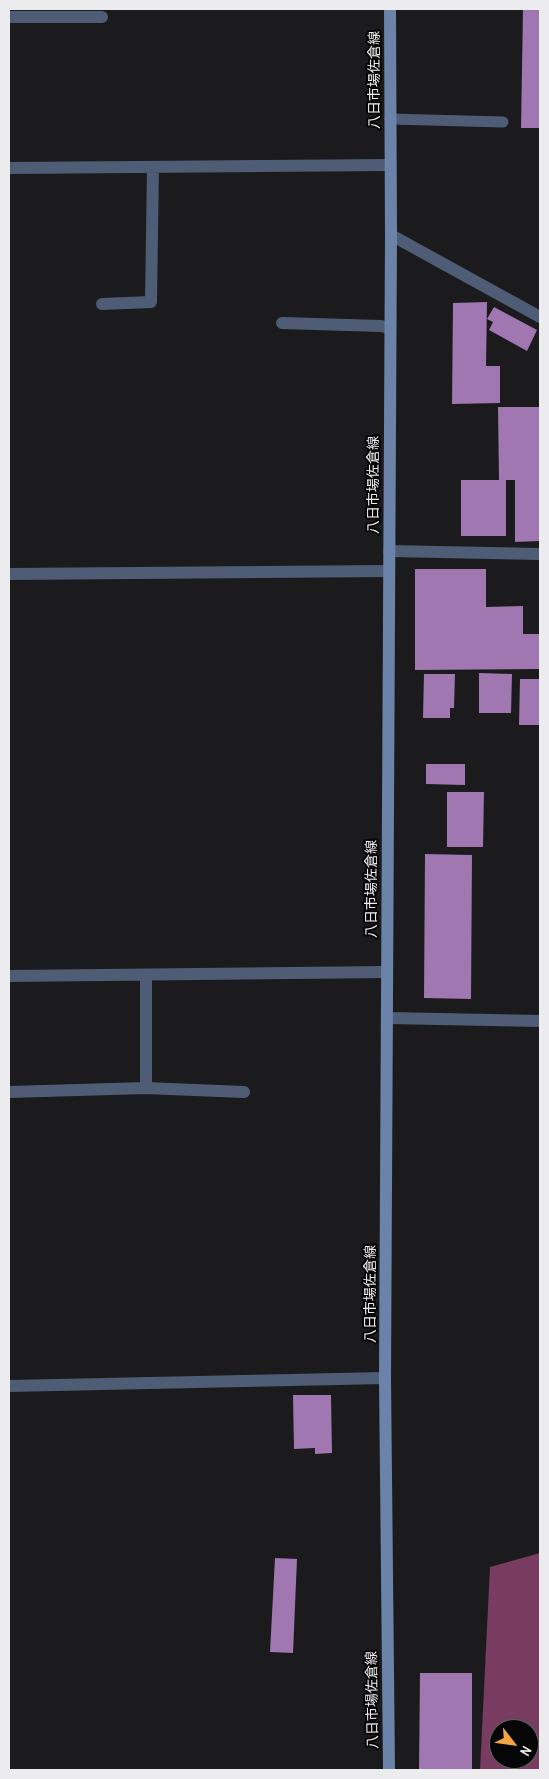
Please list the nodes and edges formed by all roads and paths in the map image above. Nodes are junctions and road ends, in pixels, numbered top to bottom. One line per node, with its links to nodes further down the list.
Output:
1 (390, 9): 4 (main road, 八日市場佐倉線)
2 (102, 17): 3 (street)
3 (9, 18)
4 (390, 119): 5 (lane); 6 (main road, 八日市場佐倉線)
5 (503, 122)
6 (390, 165): 7 (street); 9 (main road, 八日市場佐倉線)
7 (153, 166): 8 (street); 10 (street)
8 (9, 168)
9 (391, 235): 11 (street); 13 (main road, 八日市場佐倉線)
10 (102, 304)
11 (540, 316)
12 (282, 323): 13 (street)
13 (390, 328): 14 (main road, 八日市場佐倉線)
14 (390, 551): 15 (street); 16 (main road, 八日市場佐倉線)
15 (540, 554)
16 (389, 571): 17 (street); 18 (main road, 八日市場佐倉線)
17 (9, 574)
18 (387, 972): 19 (street); 21 (main road, 八日市場佐倉線)
19 (146, 975): 20 (street); 23 (street)
20 (9, 976)
21 (388, 1018): 22 (street); 26 (main road, 八日市場佐倉線)
22 (540, 1021)
23 (146, 1088): 24 (street); 25 (street)
24 (9, 1092)
25 (244, 1092)
26 (386, 1378): 27 (street); 28 (main road, 八日市場佐倉線)
27 (9, 1386)
28 (389, 1770)

